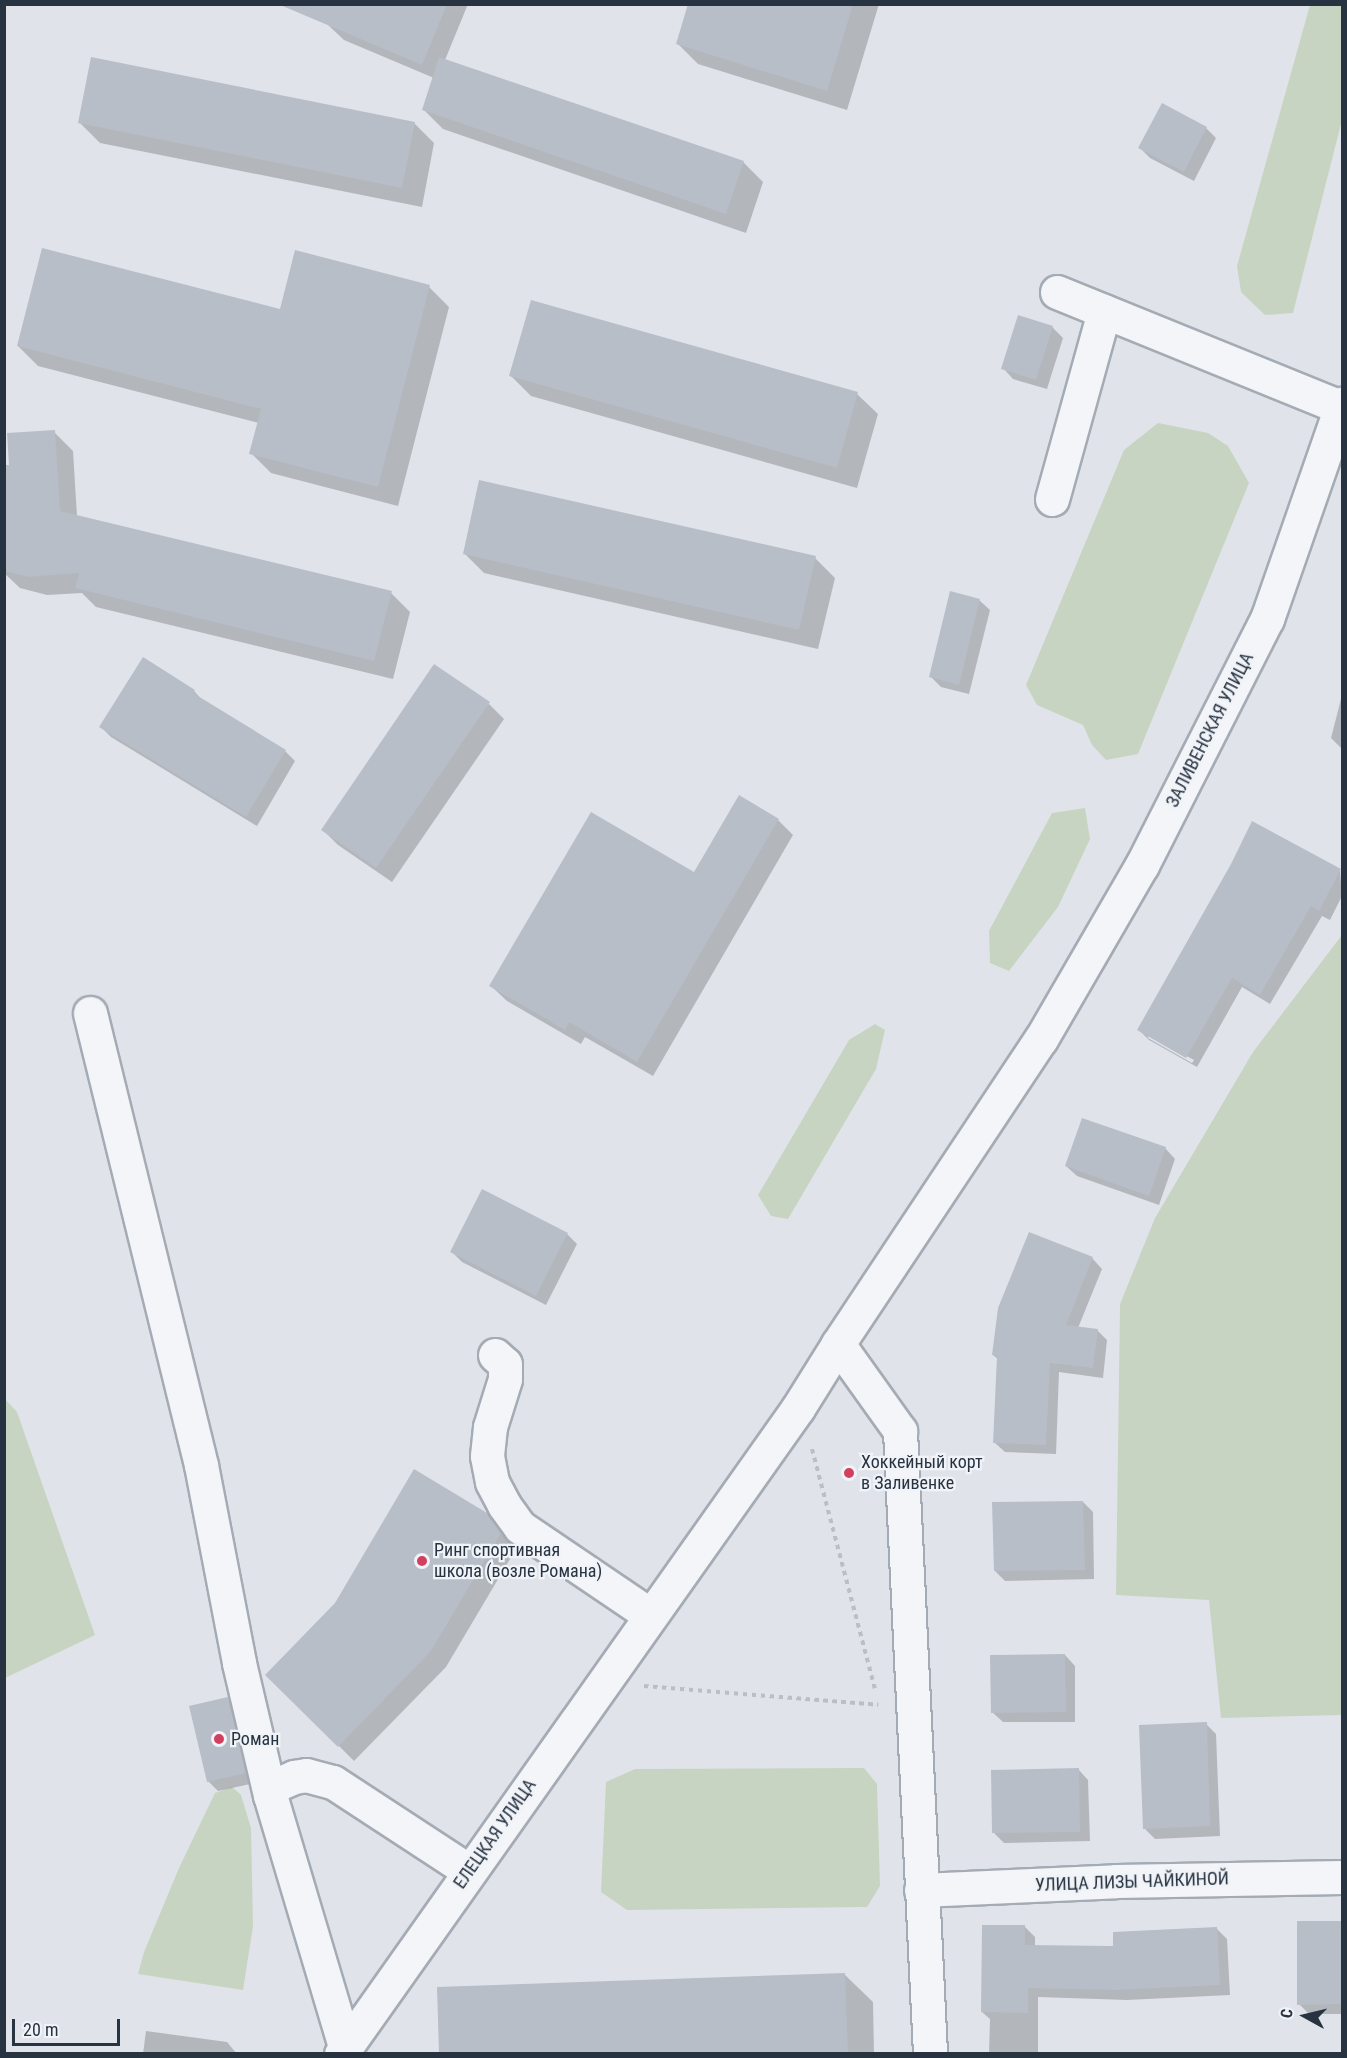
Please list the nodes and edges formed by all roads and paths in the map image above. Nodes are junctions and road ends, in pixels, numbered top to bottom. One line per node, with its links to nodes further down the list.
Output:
1 (1057, 292): 2 (street)
2 (1104, 311): 3 (street); 4 (street)
3 (1342, 406): 6 (street, ЗАЛИВЕНСКАЯ УЛИЦА)
4 (1052, 500)
5 (90, 1013): 11 (street)
6 (838, 1344): 8 (street, ЕЛЕЦКАЯ УЛИЦА); 14 (street)
7 (495, 1355): 8 (street)
8 (650, 1615): 12 (street, ЕЛЕЦКАЯ УЛИЦА)
9 (640, 1685): 10 (path)
10 (879, 1705)
11 (270, 1796): 12 (street); 15 (street)
12 (469, 1871): 15 (street, ЕЛЕЦКАЯ УЛИЦА)
13 (1342, 1877): 14 (street, УЛИЦА ЛИЗЫ ЧАЙКИНОЙ)
14 (921, 1890): 16 (street)
15 (343, 2050)
16 (930, 2054)

